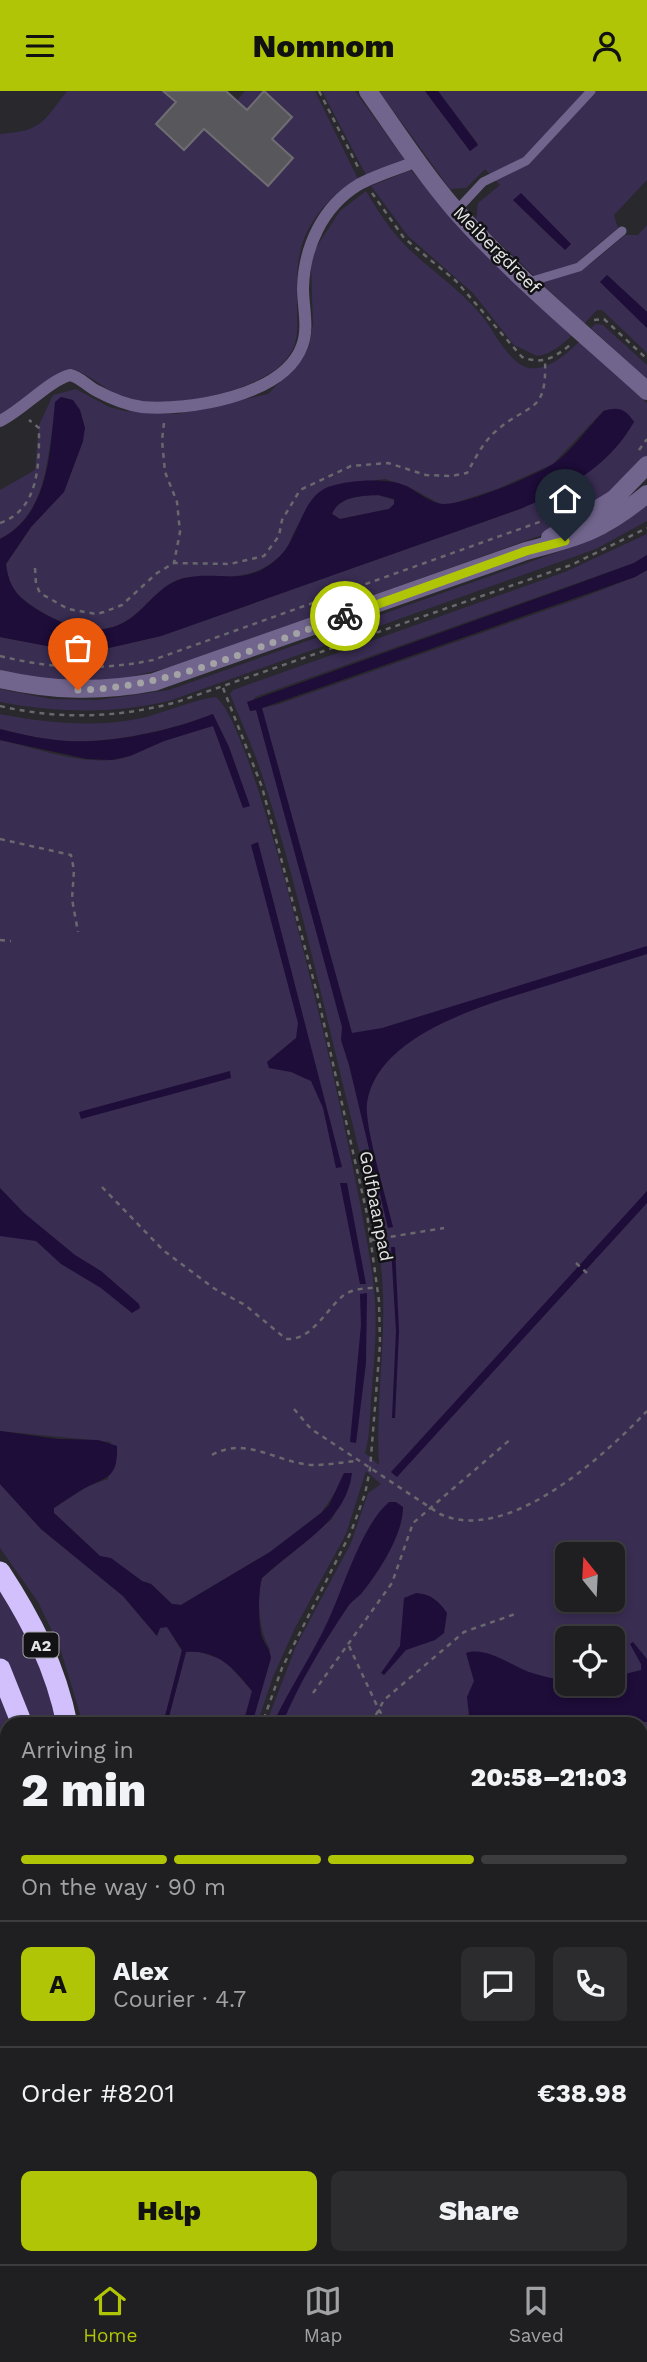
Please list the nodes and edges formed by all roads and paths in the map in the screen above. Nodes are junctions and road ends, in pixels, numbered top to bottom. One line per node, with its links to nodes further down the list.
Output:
1 (319, 91): 5 (path)
2 (368, 91): 4 (street, Meibergdreef)
3 (591, 91): 6 (lane)
4 (417, 161): 5 (street); 6 (street, Meibergdreef)
5 (364, 182): 10 (path); 12 (street)
6 (456, 211): 8 (street, Meibergdreef)
7 (622, 231): 8 (lane)
8 (529, 282): 11 (street, Meibergdreef)
9 (573, 343): 10 (path)
10 (544, 361): 22 (path)
11 (647, 390)
12 (166, 407): 13 (street); 22 (path)
13 (19, 411): 14 (street); 19 (path)
14 (0, 421)
15 (647, 439): 16 (path)
16 (641, 460): 21 (street)
17 (647, 495): 21 (street)
18 (551, 517): 24 (path)
19 (0, 523)
20 (647, 528): 26 (path)
21 (526, 551): 25 (street)
22 (174, 563): 23 (path)
23 (35, 568)
24 (0, 656)
25 (0, 678)
26 (223, 688): 27 (path); 34 (path, Golfbaanpad)
27 (0, 706)
28 (0, 839): 29 (path)
29 (78, 932)
30 (0, 940): 31 (path)
31 (10, 941)
32 (102, 1187): 37 (path)
33 (444, 1228): 34 (path)
34 (371, 1240): 37 (path, Golfbaanpad)
35 (576, 1263): 36 (path)
36 (587, 1273)
37 (377, 1287): 43 (path, Golfbaanpad)
38 (294, 1409): 42 (path)
39 (647, 1411): 44 (path)
40 (512, 1438): 44 (path)
41 (212, 1455): 42 (path)
42 (358, 1461): 43 (path)
43 (370, 1469): 44 (path); 53 (path, Golfbaanpad)
44 (430, 1507): 47 (path)
45 (0, 1573): 52 (highway, A2)
46 (518, 1613): 50 (path)
47 (348, 1644): 49 (path); 50 (path)
48 (0, 1669): 51 (highway)
49 (313, 1693)
50 (379, 1710): 54 (path); 55 (path)
51 (19, 1717)
52 (65, 1717)
53 (265, 1717)
54 (375, 1717)
55 (384, 1717)

